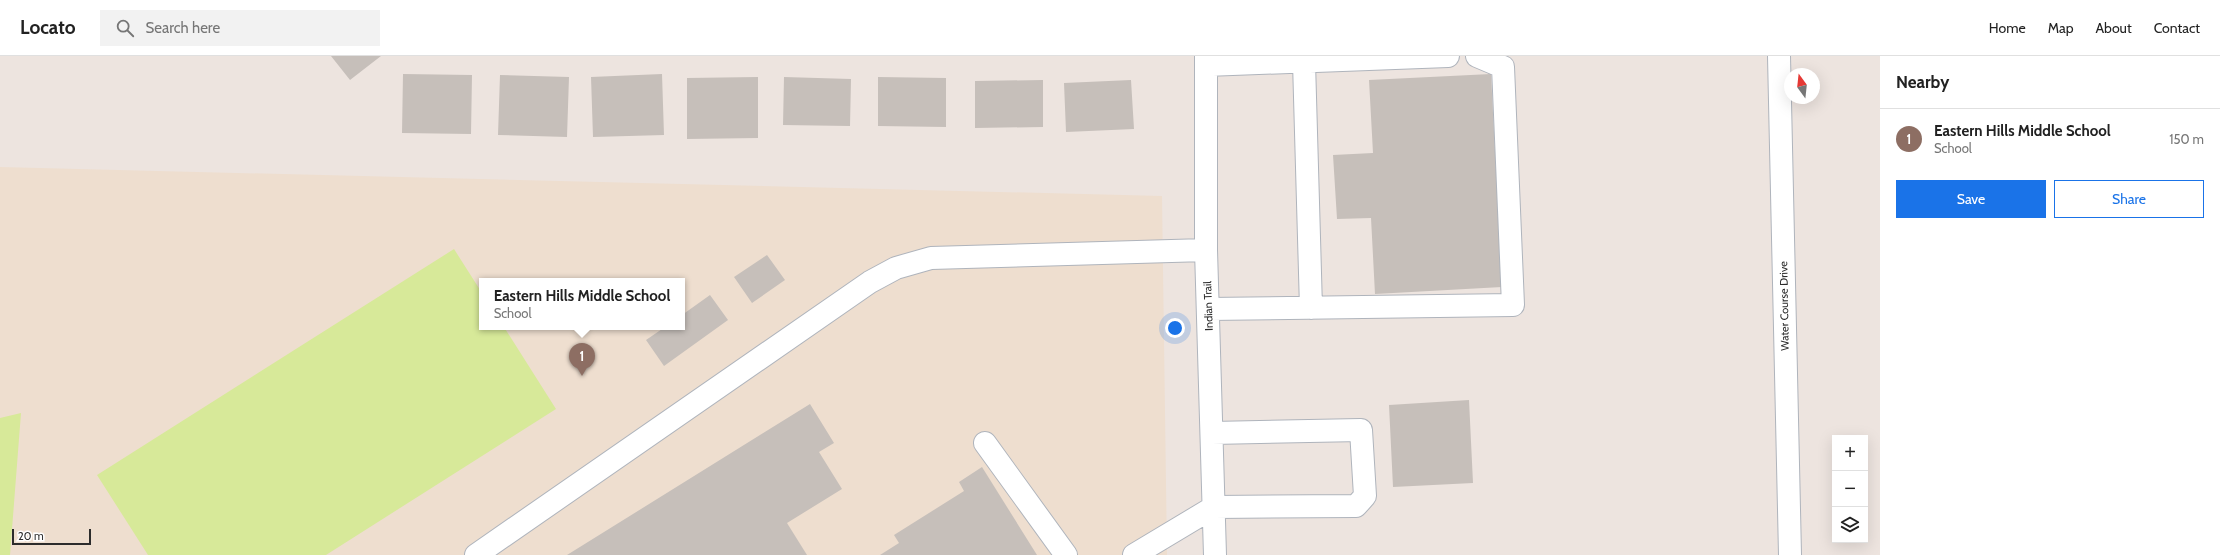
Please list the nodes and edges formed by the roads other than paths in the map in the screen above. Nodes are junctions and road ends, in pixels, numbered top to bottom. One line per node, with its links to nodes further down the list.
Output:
1 (1448, 56): 5 (street)
2 (1477, 56): 7 (street)
3 (1778, 56): 16 (street, Water Course Drive)
4 (1206, 61): 5 (street); 6 (street, Indian Trail)
5 (1304, 62): 7 (street)
6 (1206, 250): 8 (street, Indian Trail); 13 (street)
7 (1311, 308): 8 (street)
8 (1208, 309): 9 (street, Indian Trail)
9 (1212, 433): 11 (street, Indian Trail); 11 (street)
10 (986, 443): 14 (street)
11 (1214, 507): 12 (street, Indian Trail); 15 (street)
12 (1216, 554)
13 (476, 555)
14 (1066, 555)
15 (1134, 555)
16 (1790, 555)

